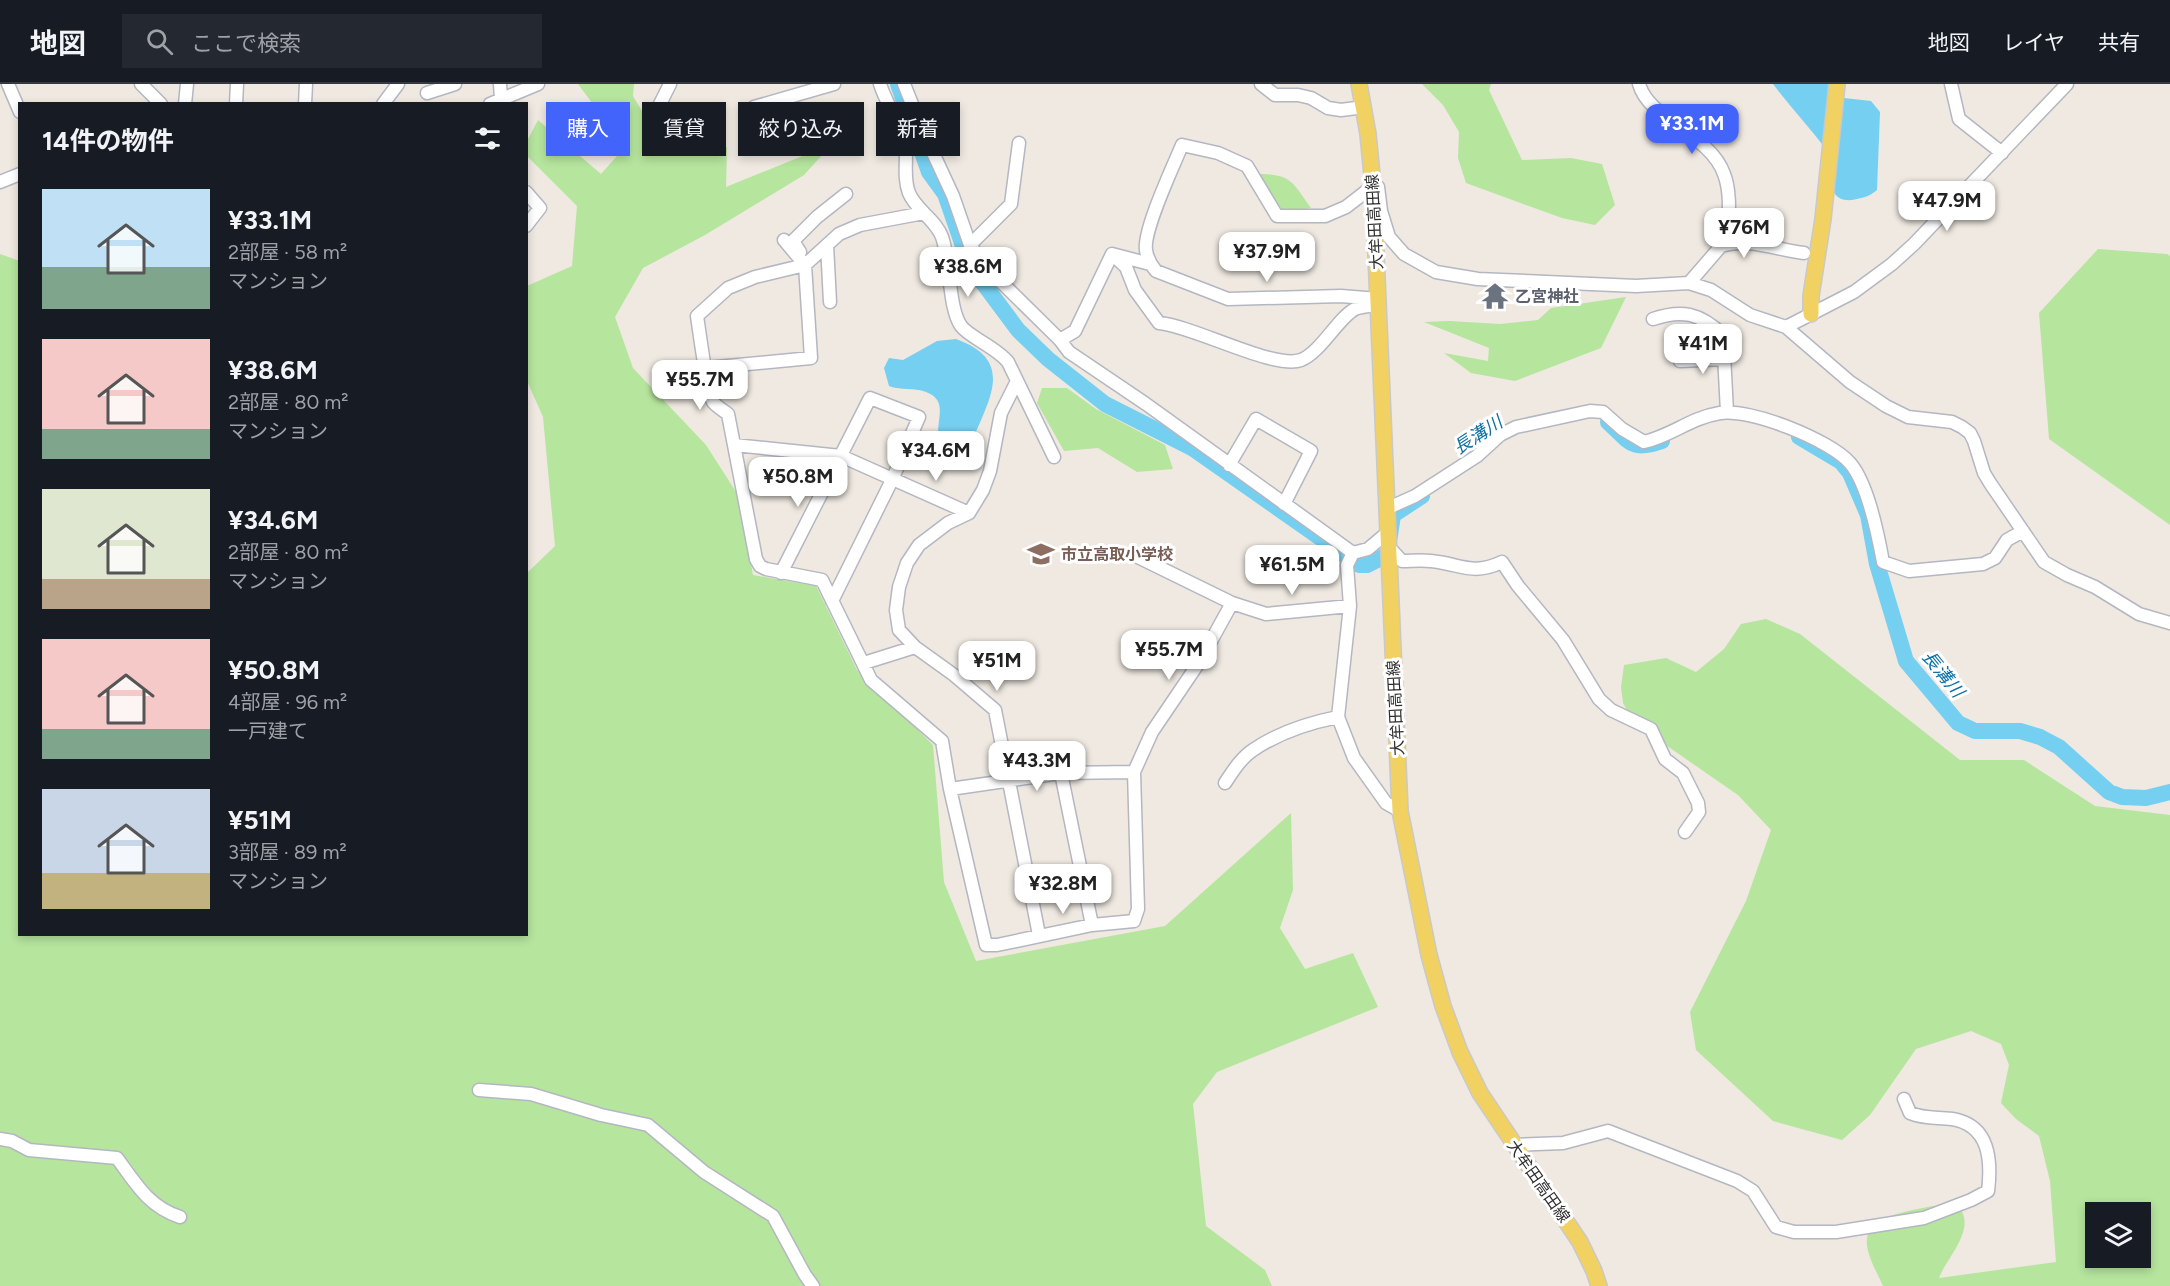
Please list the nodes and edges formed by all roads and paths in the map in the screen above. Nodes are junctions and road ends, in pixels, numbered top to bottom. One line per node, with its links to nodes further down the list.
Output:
1 (141, 84): 22 (street)
2 (186, 84): 23 (street)
3 (237, 84): 24 (street)
4 (306, 84): 25 (street)
5 (398, 84): 26 (street)
6 (455, 84): 20 (street)
7 (500, 84): 21 (street)
8 (538, 84): 21 (street)
9 (670, 84): 27 (street)
10 (834, 84): 28 (street)
11 (880, 84): 29 (street)
12 (904, 84): 30 (street)
13 (1261, 84): 31 (street)
14 (1359, 84): 31 (main road, 大牟田高田線)
15 (1639, 84): 45 (street)
16 (1837, 84): 55 (main road)
17 (1951, 84): 34 (street)
18 (2067, 84): 34 (street)
19 (7, 91): 32 (street)
20 (427, 93)
21 (496, 101)
22 (159, 102)
23 (185, 102)
24 (236, 102)
25 (305, 102)
26 (384, 102)
27 (661, 102)
28 (771, 102)
29 (886, 102)
30 (911, 102)
31 (1364, 107): 39 (main road, 大牟田高田線)
32 (18, 109)
33 (1019, 143): 47 (street)
34 (2002, 153): 55 (street)
35 (905, 156): 42 (street)
36 (934, 156): 47 (street)
37 (18, 175): 38 (street)
38 (0, 182)
39 (1373, 186): 51 (street); 52 (street); 54 (main road, 大牟田高田線)
40 (528, 194): 43 (street)
41 (846, 194): 50 (street)
42 (924, 213): 46 (street); 62 (street)
43 (528, 223)
44 (784, 240): 50 (street)
45 (1728, 244): 48 (street); 52 (street)
46 (826, 245): 50 (street); 53 (street)
47 (970, 245): 58 (street)
48 (1804, 253)
49 (1112, 255): 51 (street); 54 (street); 58 (street)
50 (806, 264): 61 (street); 61 (street)
51 (1150, 264): 54 (street)
52 (1689, 283): 57 (street)
53 (830, 302)
54 (1378, 302): 70 (main road, 大牟田高田線)
55 (1811, 314): 57 (street)
56 (1653, 319): 59 (street)
57 (1786, 327): 72 (street)
58 (1060, 340): 67 (street)
59 (1724, 359): 60 (street); 63 (street)
60 (1680, 361)
61 (706, 368): 64 (street)
62 (1017, 381): 66 (street); 71 (street)
63 (1727, 412): 70 (street); 72 (street)
64 (734, 445): 65 (street); 76 (street)
65 (841, 456): 68 (street); 68 (street); 76 (street)
66 (1054, 457)
67 (1229, 465): 69 (street); 69 (street)
68 (892, 480): 71 (street); 77 (street)
69 (1284, 504): 74 (street)
70 (1386, 509): 73 (main road, 大牟田高田線)
71 (969, 513): 81 (street)
72 (2023, 531): 80 (street)
73 (1387, 539): 74 (street); 89 (main road, 大牟田高田線); 90 (street)
74 (1353, 553): 79 (street)
75 (1138, 557): 78 (street)
76 (781, 573): 77 (street)
77 (832, 601): 82 (street)
78 (1232, 603): 79 (street); 84 (street)
79 (1350, 606): 83 (street)
80 (2170, 623)
81 (915, 647): 82 (street); 86 (street)
82 (864, 663): 88 (street)
83 (1338, 717): 87 (street); 89 (street)
84 (1134, 772): 85 (street); 91 (street)
85 (1061, 773): 86 (street); 91 (street)
86 (1009, 781): 88 (street); 92 (street)
87 (1225, 783)
88 (950, 789): 92 (street)
89 (1400, 812): 96 (main road, 大牟田高田線)
90 (1685, 832)
91 (1092, 925): 92 (street)
92 (1039, 935)
93 (479, 1090): 98 (street)
94 (1904, 1099): 96 (street)
95 (0, 1139): 97 (street)
96 (1514, 1145): 99 (main road, 大牟田高田線)
97 (180, 1217)
98 (813, 1286)
99 (1599, 1286)

